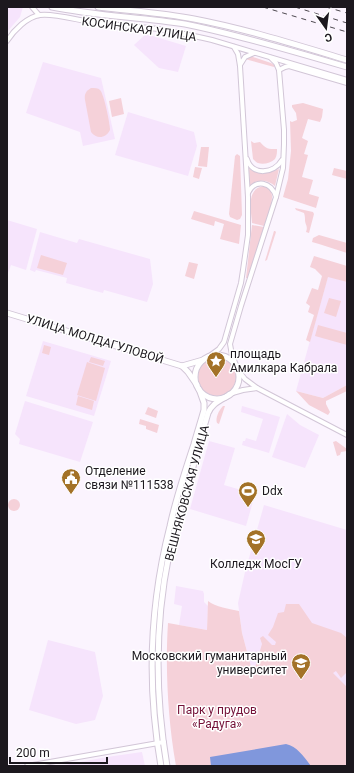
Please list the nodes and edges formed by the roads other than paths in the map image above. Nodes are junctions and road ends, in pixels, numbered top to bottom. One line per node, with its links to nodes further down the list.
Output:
1 (32, 7): 4 (street)
2 (52, 7): 11 (main road)
3 (98, 7): 9 (main road)
4 (39, 15): 5 (street); 6 (street, КОСИНСКАЯ УЛИЦА)
5 (7, 41)
6 (233, 46): 7 (street, КОСИНСКАЯ УЛИЦА); 10 (street)
7 (254, 53): 8 (street, КОСИНСКАЯ УЛИЦА); 10 (street)
8 (271, 57): 12 (street); 13 (street, КОСИНСКАЯ УЛИЦА)
9 (347, 60)
10 (240, 66): 15 (street)
11 (347, 67)
12 (279, 70): 14 (street); 16 (street)
13 (347, 80)
14 (347, 83)
15 (245, 151): 16 (street); 17 (street)
16 (284, 158): 18 (street)
17 (248, 197): 18 (street); 20 (street)
18 (276, 197): 22 (street)
19 (7, 313): 21 (main road, УЛИЦА МОЛДАГУЛОВОЙ)
20 (206, 358): 21 (main road); 22 (main road); 23 (main road)
21 (182, 366): 23 (main road)
22 (236, 367): 24 (street); 25 (main road)
23 (198, 387): 25 (main road); 27 (main road, ВЕШНЯКОВСКАЯ УЛИЦА)
24 (257, 388): 25 (street); 26 (street)
25 (228, 395): 27 (main road, ВЕШНЯКОВСКАЯ УЛИЦА)
26 (347, 435)
27 (177, 510): 28 (main road, ВЕШНЯКОВСКАЯ УЛИЦА)
28 (161, 743): 29 (street); 30 (main road, ВЕШНЯКОВСКАЯ УЛИЦА); 31 (main road, ВЕШНЯКОВСКАЯ УЛИЦА)
29 (27, 766)
30 (162, 766)
31 (167, 766)

